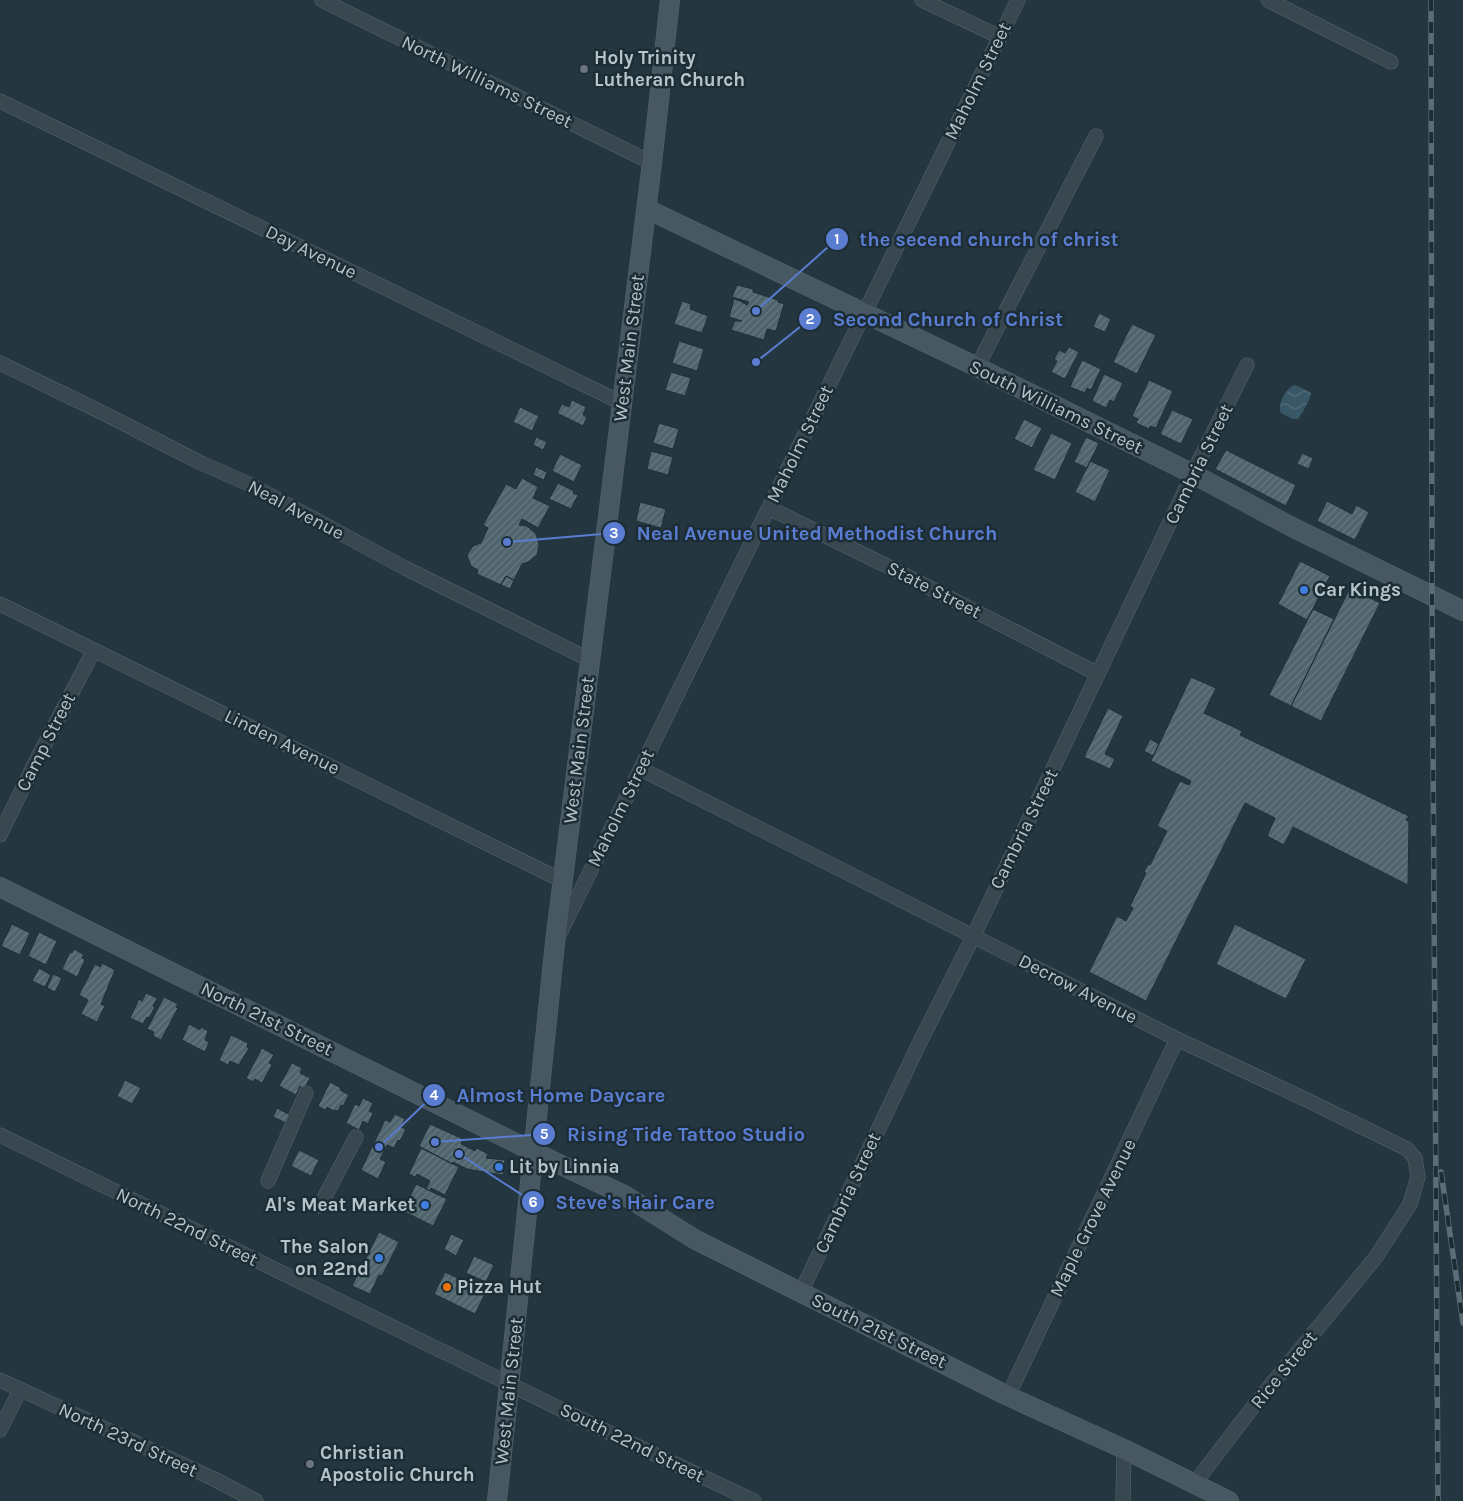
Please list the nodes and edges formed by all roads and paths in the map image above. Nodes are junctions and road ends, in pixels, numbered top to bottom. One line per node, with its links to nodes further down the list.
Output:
1 (322, 0): 10 (street, North Williams Street)
2 (670, 0): 10 (main road, West Main Street)
3 (922, 0): 6 (street)
4 (1018, 0): 6 (street, Maholm Street)
5 (1268, 0): 7 (street)
6 (1000, 37): 12 (street, Maholm Street)
7 (1391, 62)
8 (0, 100): 16 (street, Day Avenue)
9 (1096, 136): 15 (street)
10 (652, 163): 11 (main road, West Main Street)
11 (647, 209): 12 (main road, South Williams Street); 16 (main road, West Main Street)
12 (864, 313): 15 (main road, South Williams Street); 18 (street, Maholm Street)
13 (0, 363): 22 (street, Neal Avenue)
14 (1247, 365): 17 (street, Cambria Street)
15 (977, 367): 17 (main road, South Williams Street)
16 (622, 403): 22 (main road, West Main Street)
17 (1194, 474): 20 (main road, South Williams Street); 23 (street, Cambria Street)
18 (769, 508): 23 (street, State Street); 24 (street, Maholm Street)
19 (0, 604): 21 (street, Linden Avenue)
20 (1463, 611)
21 (94, 650): 25 (street, Camp Street); 26 (street, Linden Avenue)
22 (590, 660): 26 (main road, West Main Street)
23 (1098, 674): 28 (street, Cambria Street)
24 (641, 769): 28 (street, Decrow Avenue); 29 (street, Maholm Street)
25 (0, 835)
26 (563, 881): 29 (main road, West Main Street)
27 (0, 887): 34 (main road, North 21st Street)
28 (973, 937): 30 (street, Decrow Avenue); 38 (street, Cambria Street)
29 (556, 942): 34 (main road, West Main Street)
30 (1178, 1039): 37 (street, Decrow Avenue); 42 (street, Maple Grove Avenue)
31 (306, 1093): 35 (street)
32 (0, 1135): 40 (street, North 22nd Street)
33 (356, 1137): 36 (street)
34 (534, 1152): 38 (main road, South 21st Street); 40 (main road, West Main Street)
35 (268, 1181)
36 (320, 1206)
37 (1376, 1258): 45 (street, Rice Street)
38 (801, 1292): 42 (main road, South 21st Street)
39 (0, 1380): 41 (street, North 23rd Street)
40 (510, 1384): 47 (main road, West Main Street); 48 (street, South 22nd Street)
41 (20, 1390): 43 (street); 46 (street, North 23rd Street)
42 (1008, 1396): 44 (main road, South 21st Street)
43 (0, 1430)
44 (1124, 1449): 45 (main road, South 21st Street); 49 (street)
45 (1194, 1484): 50 (main road, South 21st Street)
46 (256, 1501)
47 (498, 1501)
48 (754, 1501)
49 (1123, 1501)
50 (1229, 1501)

